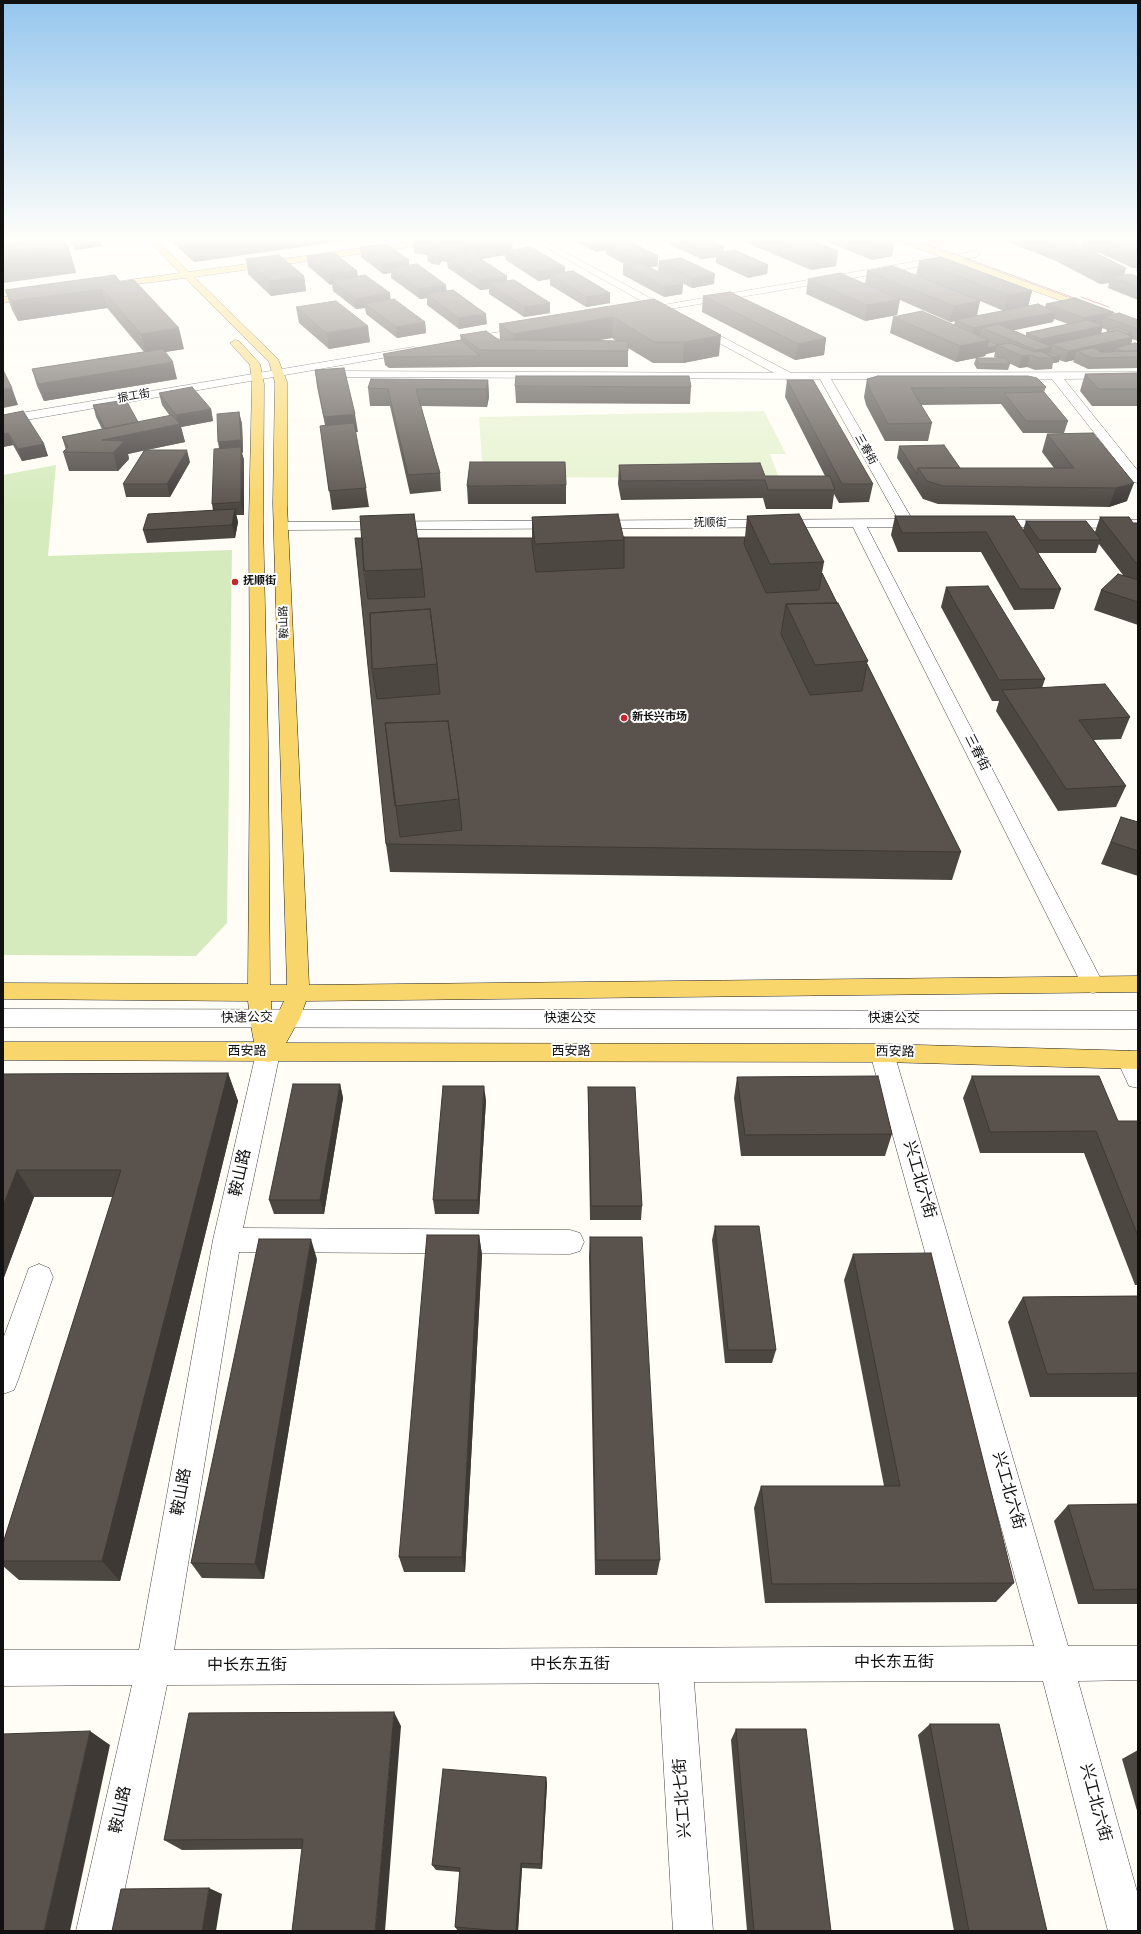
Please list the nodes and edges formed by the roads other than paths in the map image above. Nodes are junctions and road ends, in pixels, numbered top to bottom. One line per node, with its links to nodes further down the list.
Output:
1 (224, 328): 10 (main road, 鞍山路)
2 (237, 328): 7 (main road, 鞍山路)
3 (700, 328): 11 (street)
4 (536, 329): 5 (street)
5 (458, 343)
6 (426, 348): 7 (street, 振工街)
7 (277, 373): 10 (street, 振工街); 11 (street); 20 (main road, 鞍山路)
8 (1055, 375): 9 (street); 12 (street); 14 (street)
9 (1138, 375)
10 (257, 376): 13 (street, 振工街); 24 (main road, 鞍山路)
11 (790, 376): 12 (street)
12 (824, 376): 16 (street, 三春街)
13 (3, 420)
14 (1138, 479)
15 (858, 523): 16 (street, 抚顺街); 20 (street, 抚顺街); 22 (street, 三春街)
16 (907, 523): 17 (street, 抚顺街)
17 (939, 523)
18 (978, 524): 19 (street)
19 (1138, 524)
20 (282, 526): 25 (main road, 鞍山路)
21 (1138, 984): 22 (main road)
22 (1094, 985): 25 (main road)
23 (3, 991): 24 (main road)
24 (258, 992): 25 (main road); 28 (main road, 鞍山路)
25 (298, 993): 27 (main road, 鞍山路)
26 (3, 1018): 28 (street, 快速公交)
27 (289, 1018): 28 (street, 快速公交); 29 (street, 快速公交); 31 (main road, 鞍山路)
28 (261, 1020): 31 (main road, 鞍山路)
29 (1138, 1020)
30 (3, 1051): 31 (main road, 西安路)
31 (268, 1052): 32 (main road, 西安路); 34 (street, 鞍山路)
32 (882, 1053): 33 (main road, 西安路); 38 (street, 兴工北六街)
33 (1135, 1066)
34 (227, 1240): 35 (street); 42 (street, 鞍山路)
35 (570, 1242)
36 (39, 1277): 37 (street)
37 (3, 1380)
38 (1056, 1663): 39 (street, 中长东五街); 40 (street, 中长东五街); 45 (street, 兴工北六街)
39 (1138, 1663)
40 (675, 1665): 42 (street, 中长东五街); 44 (street, 兴工北七街)
41 (3, 1668): 42 (street, 中长东五街)
42 (153, 1668): 43 (street, 鞍山路)
43 (96, 1931)
44 (692, 1931)
45 (1128, 1931)

